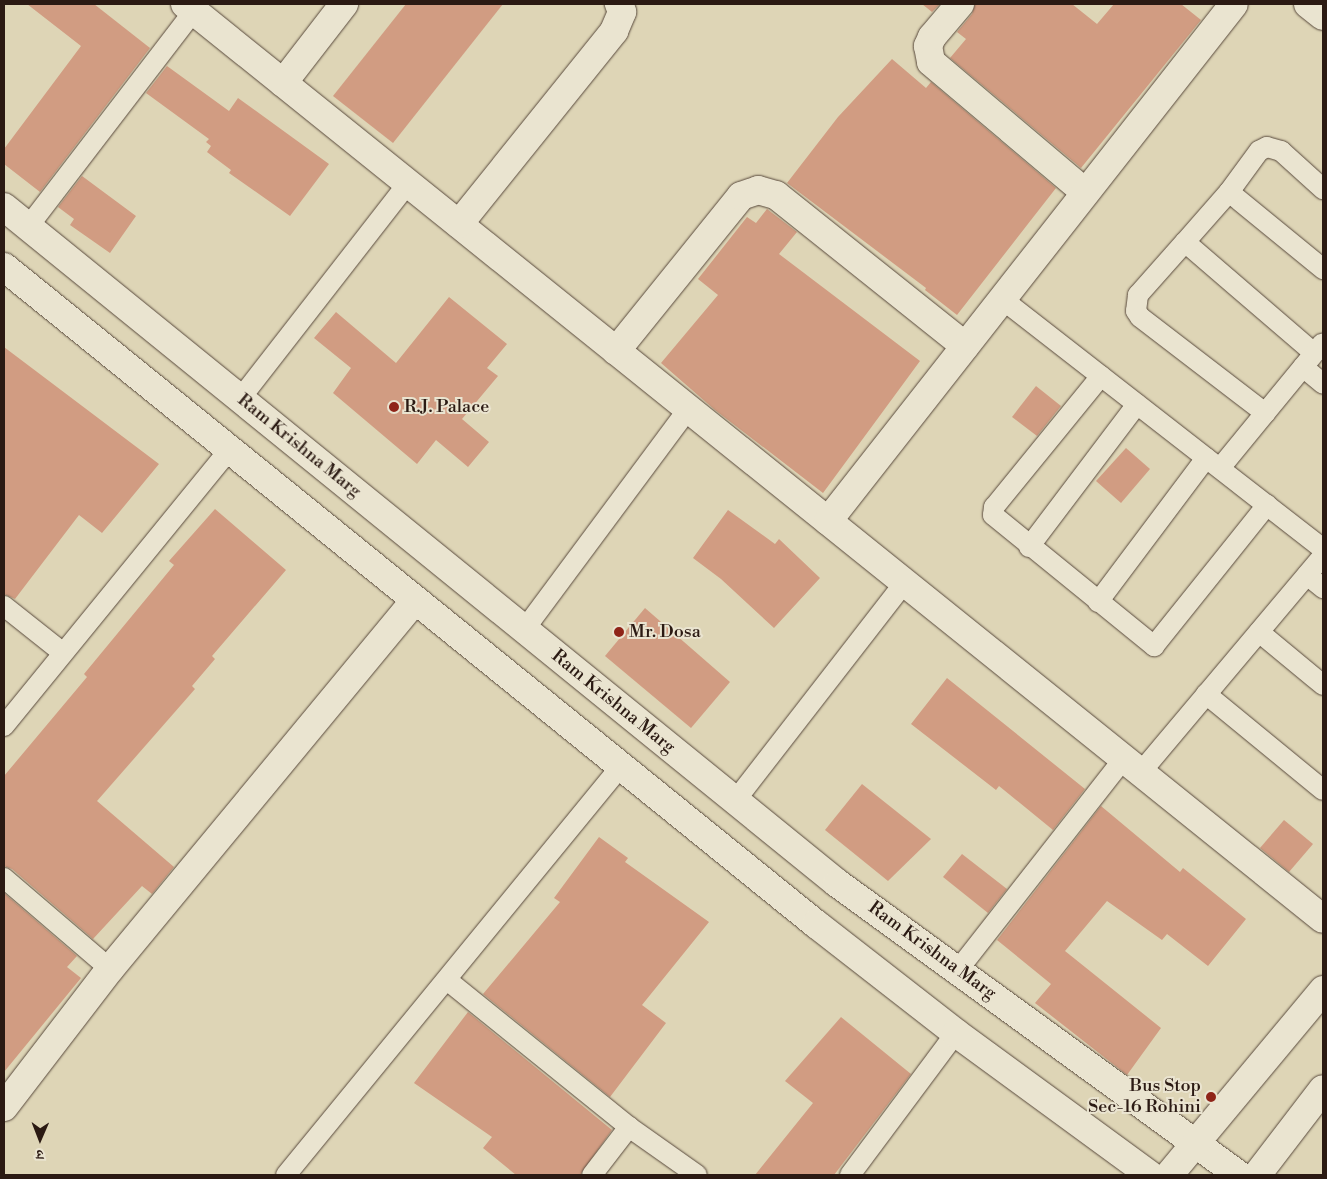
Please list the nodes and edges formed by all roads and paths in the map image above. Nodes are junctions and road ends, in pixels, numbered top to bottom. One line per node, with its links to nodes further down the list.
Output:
1 (344, 4): 8 (street)
2 (619, 4): 14 (street)
3 (960, 4): 11 (street)
4 (1234, 4): 11 (street)
5 (1308, 4): 7 (street)
6 (189, 8): 8 (street); 15 (lane)
7 (1323, 16)
8 (283, 83): 9 (street)
9 (408, 183): 14 (street); 25 (lane)
10 (1323, 189): 12 (lane)
11 (1085, 192): 19 (street)
12 (1229, 192): 16 (lane); 18 (lane)
13 (4, 207): 15 (street, Ram Krishna Marg)
14 (459, 224): 21 (street)
15 (28, 227): 25 (street, Ram Krishna Marg)
16 (1185, 242): 22 (lane); 28 (lane)
17 (4, 267): 29 (street)
18 (1323, 269)
19 (1002, 299): 20 (street); 23 (lane)
20 (965, 346): 21 (street); 32 (street)
21 (616, 350): 27 (street)
22 (1314, 354): 24 (lane); 28 (lane)
23 (1101, 376): 26 (lane); 33 (lane)
24 (1323, 384)
25 (240, 399): 42 (street, Ram Krishna Marg)
26 (1137, 404): 30 (lane); 33 (lane)
27 (688, 409): 32 (street); 42 (lane)
28 (1265, 413): 30 (lane)
29 (229, 450): 39 (street); 44 (lane)
30 (1213, 463): 31 (lane); 40 (lane)
31 (1267, 505): 34 (lane); 40 (lane)
32 (828, 521): 37 (street)
33 (1029, 547): 40 (lane)
34 (1323, 549)
35 (1323, 556): 36 (lane)
36 (1307, 575): 38 (lane); 43 (lane)
37 (904, 583): 48 (street); 51 (lane)
38 (1323, 588)
39 (415, 600): 49 (street); 54 (street)
40 (1098, 602)
41 (4, 606): 44 (lane)
42 (524, 630): 51 (street, Ram Krishna Marg)
43 (1259, 632): 45 (lane); 46 (lane)
44 (63, 653): 47 (lane)
45 (1323, 685)
46 (1206, 694): 48 (lane); 50 (lane)
47 (4, 726)
48 (1132, 765): 53 (street); 55 (lane)
49 (621, 766): 56 (lane); 58 (street)
50 (1323, 790)
51 (735, 801): 55 (street, Ram Krishna Marg)
52 (4, 878): 54 (lane)
53 (1323, 919)
54 (110, 970): 60 (street)
55 (958, 970): 62 (street, Ram Krishna Marg)
56 (447, 980): 61 (lane); 63 (lane)
57 (1323, 990): 62 (street)
58 (956, 1033): 66 (lane); 67 (street)
59 (1323, 1089): 70 (street)
60 (4, 1107)
61 (629, 1126): 64 (lane); 65 (lane)
62 (1195, 1144): 68 (street); 69 (street, Ram Krishna Marg)
63 (286, 1175)
64 (592, 1175)
65 (697, 1175)
66 (850, 1175)
67 (1150, 1175)
68 (1169, 1175)
69 (1239, 1175)
70 (1257, 1175)

